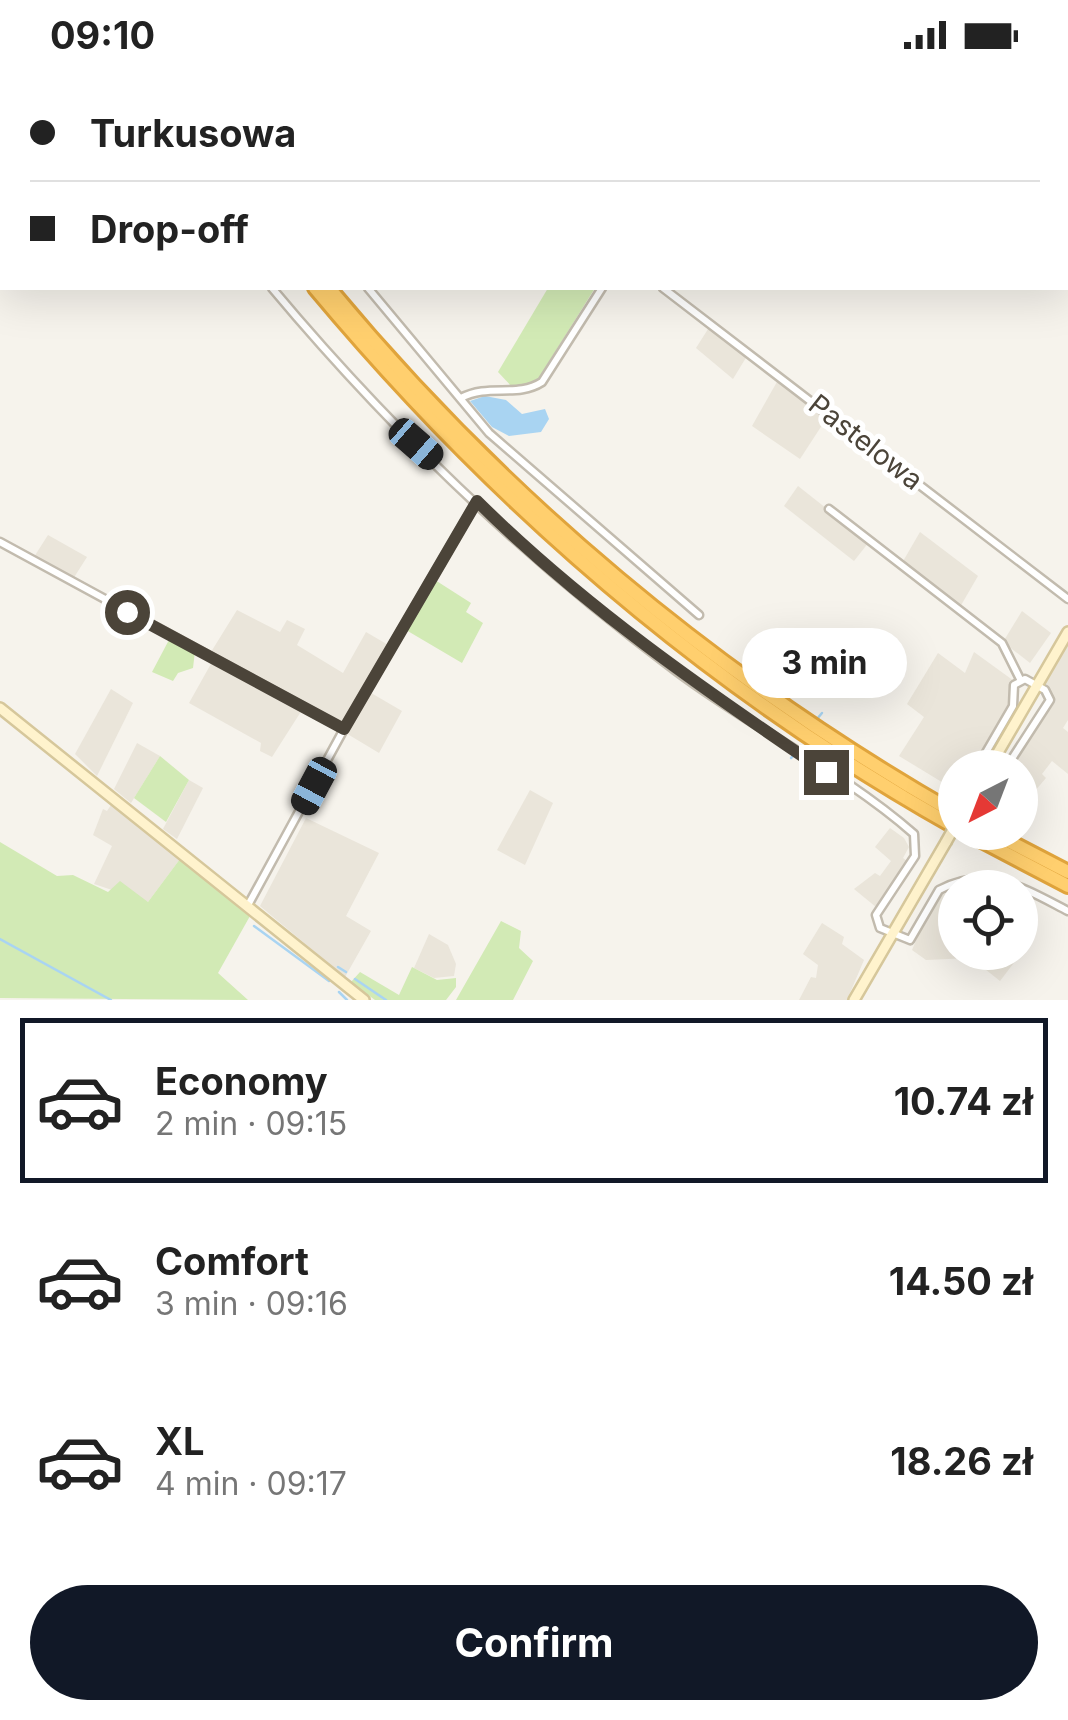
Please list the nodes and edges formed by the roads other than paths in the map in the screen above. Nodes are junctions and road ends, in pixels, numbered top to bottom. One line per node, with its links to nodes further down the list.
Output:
1 (274, 290): 8 (street)
2 (317, 290): 22 (highway)
3 (331, 290): 21 (highway)
4 (370, 290): 7 (street)
5 (601, 290): 7 (street)
6 (666, 290): 11 (street, Pastelowa)
7 (461, 398): 12 (street)
8 (477, 501): 17 (street); 30 (street)
9 (829, 509): 14 (street)
10 (0, 542): 17 (street)
11 (1068, 599)
12 (700, 615)
13 (1068, 632): 15 (main road)
14 (1020, 680): 15 (street); 18 (street)
15 (1037, 685): 19 (main road); 20 (street)
16 (0, 708): 28 (main road)
17 (344, 729): 28 (street)
18 (987, 750)
19 (999, 750)
20 (1018, 750)
21 (938, 802)
22 (938, 816)
23 (941, 850): 30 (main road, bridge)
24 (999, 850): 27 (highway)
25 (1026, 850): 26 (highway)
26 (1068, 872)
27 (1068, 886)
28 (248, 906): 31 (main road)
29 (1068, 911): 30 (street)
30 (892, 935): 32 (main road)
31 (364, 1000)
32 (854, 1000)

